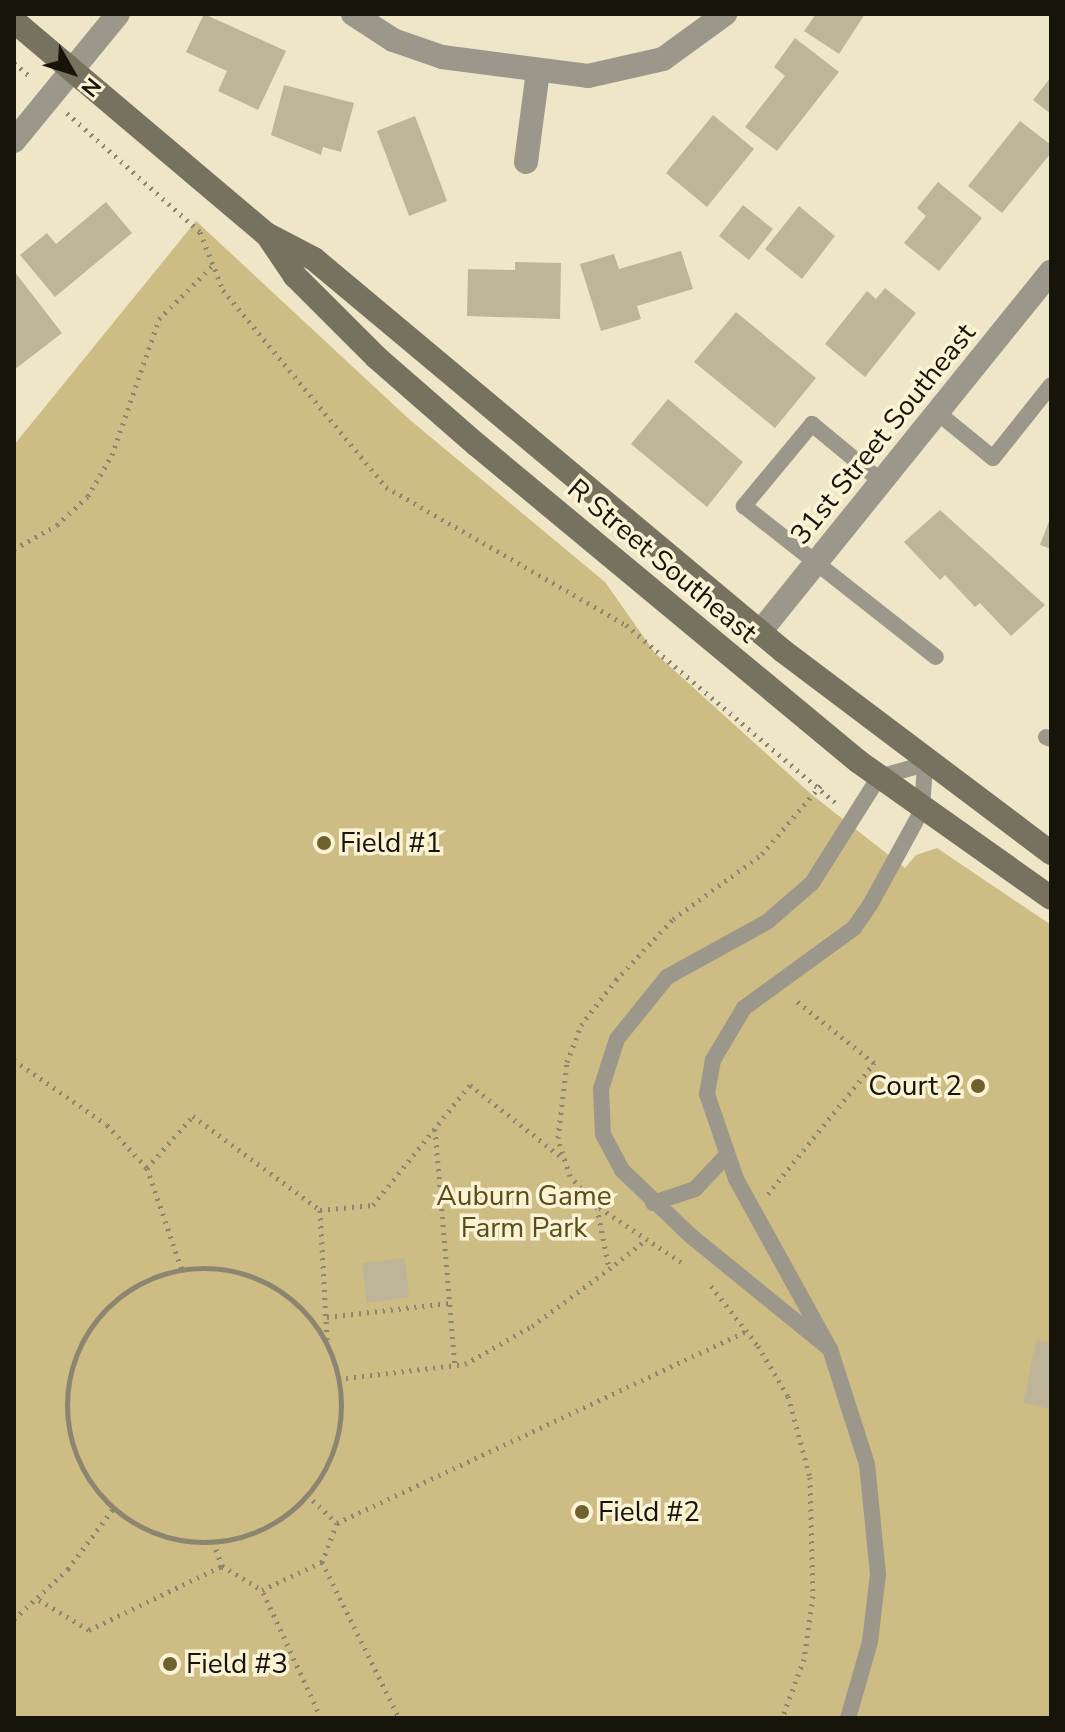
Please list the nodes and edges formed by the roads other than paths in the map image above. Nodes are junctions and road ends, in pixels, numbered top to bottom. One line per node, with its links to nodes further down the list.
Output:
1 (118, 14): 5 (street)
2 (353, 14): 6 (street)
3 (725, 14): 6 (street)
4 (14, 21): 5 (street, R Street Southeast)
5 (72, 70): 7 (street); 9 (street, R Street Southeast)
6 (538, 71): 8 (street)
7 (14, 141)
8 (526, 162)
9 (266, 234): 15 (street, R Street Southeast); 18 (street, R Street Southeast)
10 (1051, 272): 12 (street, 31st Street Southeast)
11 (1051, 385): 12 (lane)
12 (938, 413): 13 (street, 31st Street Southeast)
13 (882, 482): 14 (street, 31st Street Southeast); 14 (lane)
14 (817, 564): 15 (street, 31st Street Southeast); 16 (lane)
15 (760, 632): 17 (street, R Street Southeast)
16 (936, 657)
17 (925, 764): 18 (lane); 19 (lane); 20 (street, R Street Southeast)
18 (879, 777): 19 (street, R Street Southeast); 23 (lane)
19 (922, 810): 21 (street, R Street Southeast); 22 (lane)
20 (1051, 853)
21 (1051, 898)
22 (727, 1155): 23 (lane); 24 (lane)
23 (653, 1203): 24 (lane)
24 (830, 1349): 25 (lane)
25 (848, 1718)

